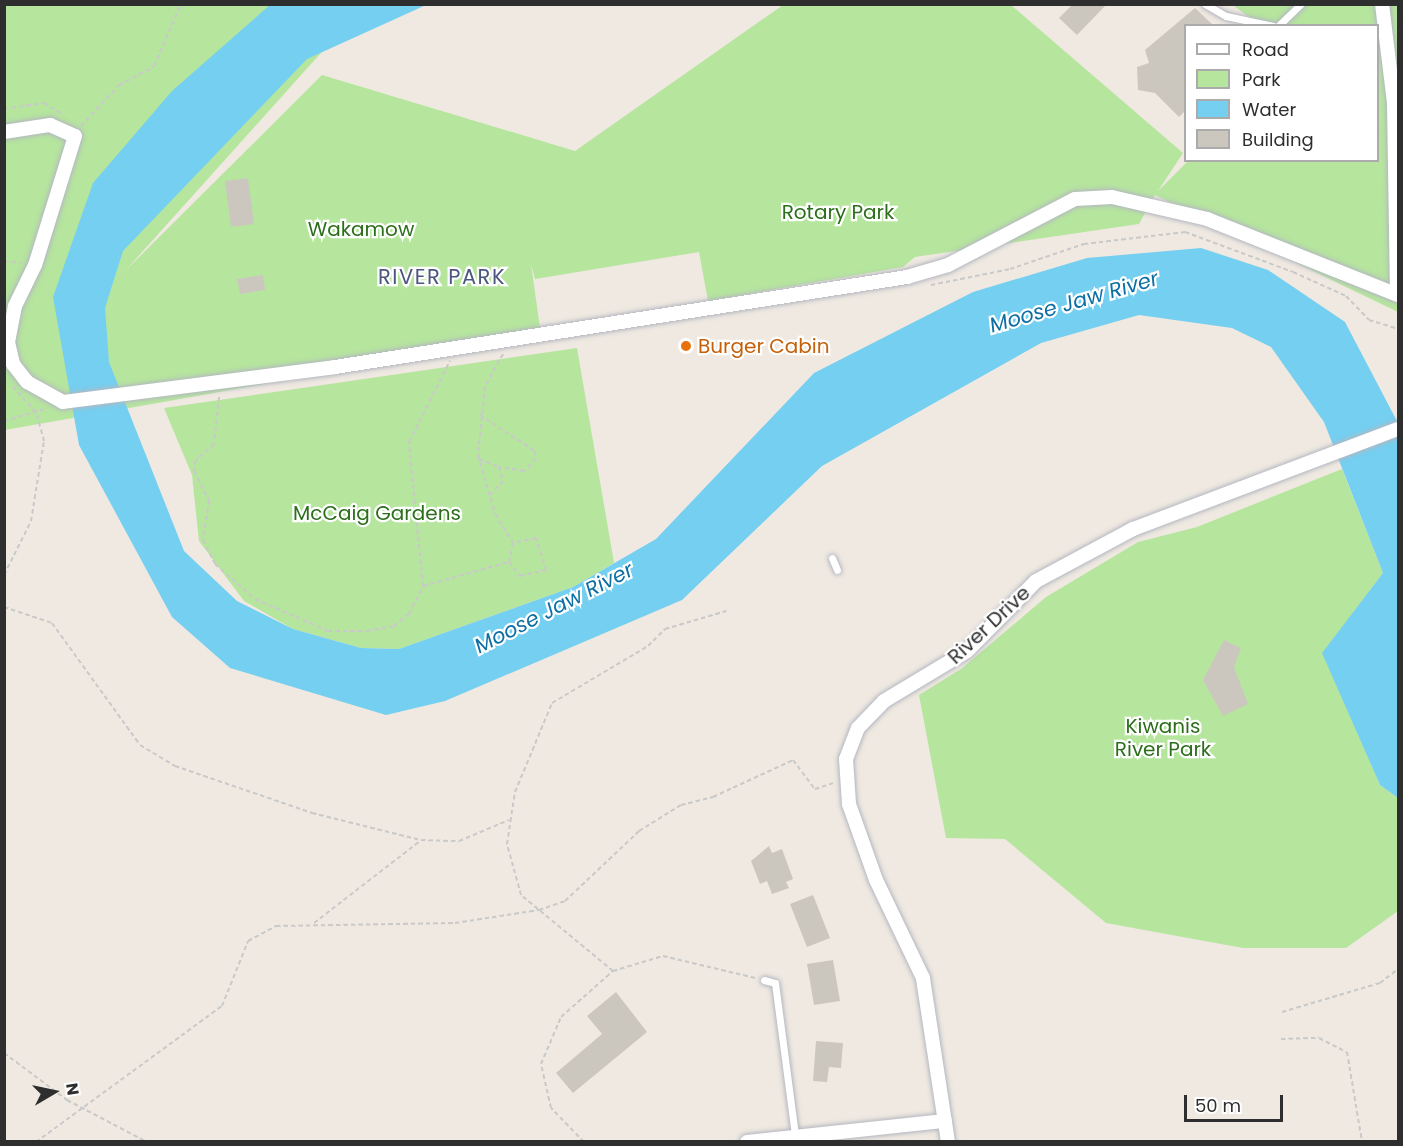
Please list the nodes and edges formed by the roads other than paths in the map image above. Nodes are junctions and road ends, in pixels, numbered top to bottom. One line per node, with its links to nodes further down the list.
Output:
1 (1205, 4): 4 (lane)
2 (1301, 4): 5 (lane)
3 (1382, 4): 7 (street)
4 (1264, 24)
5 (1280, 24)
6 (4, 132): 7 (street)
7 (1398, 295)
8 (1398, 429): 12 (street, River Drive)
9 (832, 558): 10 (lane)
10 (837, 570)
11 (764, 980): 13 (lane)
12 (945, 1121): 13 (street); 15 (street)
13 (795, 1134): 14 (street)
14 (747, 1142)
15 (948, 1142)

